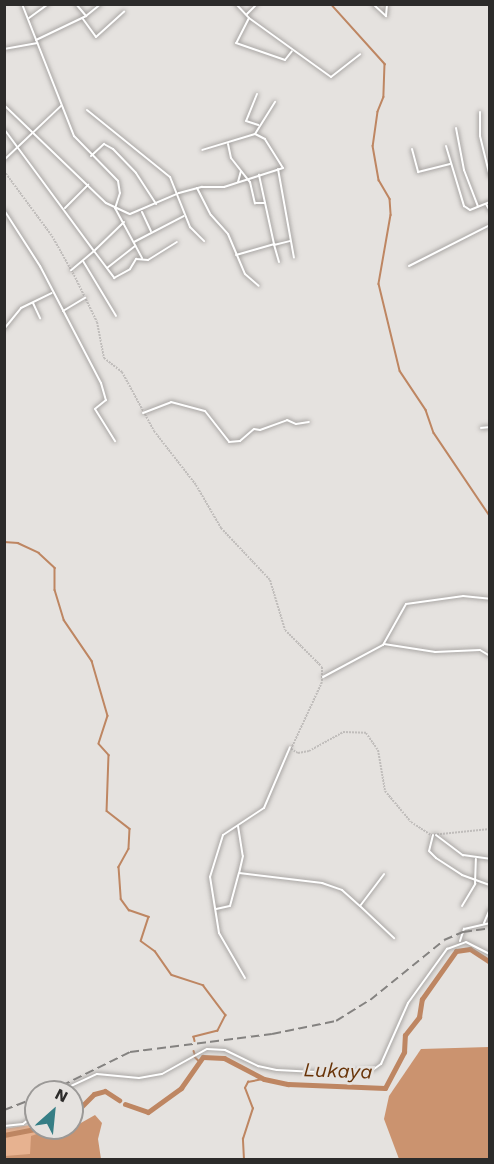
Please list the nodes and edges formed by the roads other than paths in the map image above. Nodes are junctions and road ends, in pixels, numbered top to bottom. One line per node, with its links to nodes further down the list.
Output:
1 (22, 4): 12 (street)
2 (48, 4): 12 (street)
3 (76, 4): 11 (street)
4 (101, 4): 11 (street)
5 (236, 4): 10 (street)
6 (256, 4): 10 (street)
7 (373, 4): 8 (street)
8 (387, 4)
9 (124, 12): 11 (street)
10 (247, 14): 13 (street)
11 (84, 17): 14 (street)
12 (29, 18): 14 (street)
13 (249, 18): 16 (street); 16 (street)
14 (37, 41): 15 (street); 21 (street)
15 (4, 49)
16 (293, 50): 17 (street)
17 (360, 54)
18 (257, 94): 24 (street)
19 (275, 102): 24 (street)
20 (4, 105): 28 (street)
21 (61, 106): 28 (street); 34 (street)
22 (87, 110): 45 (street)
23 (480, 112): 40 (street)
24 (258, 125): 27 (street)
25 (4, 129): 31 (street)
26 (456, 129): 49 (street)
27 (255, 134): 29 (street); 38 (street)
28 (33, 135): 31 (street); 43 (street)
29 (228, 144): 33 (street); 37 (street)
30 (446, 146): 36 (street)
31 (20, 148): 35 (street); 50 (street)
32 (412, 149): 36 (street)
33 (202, 150)
34 (91, 156): 48 (street); 51 (street)
35 (4, 160)
36 (450, 164): 49 (street)
37 (240, 168): 41 (street); 42 (street)
38 (278, 169): 39 (street); 60 (street)
39 (259, 175): 41 (street); 46 (street)
40 (489, 177)
41 (249, 178): 42 (street); 46 (street)
42 (238, 182): 44 (street)
43 (88, 185): 50 (street); 51 (street)
44 (197, 188): 45 (street); 65 (street)
45 (179, 193): 48 (street); 55 (street)
46 (265, 203): 63 (street)
47 (488, 203): 49 (street); 53 (street)
48 (156, 205): 54 (street)
49 (478, 206)
50 (65, 208): 64 (street)
51 (115, 208): 54 (street); 56 (street)
52 (4, 210): 74 (street)
53 (489, 211)
54 (142, 212): 58 (street)
55 (186, 216): 58 (street); 59 (street)
56 (124, 222): 62 (street); 64 (street)
57 (489, 225): 70 (street)
58 (151, 231): 62 (street)
59 (204, 241)
60 (290, 241): 63 (street); 66 (street)
61 (177, 242): 67 (street)
62 (135, 244): 67 (street); 71 (street)
63 (274, 245): 65 (street); 69 (street)
64 (94, 250): 68 (street); 71 (street)
65 (236, 255): 73 (street)
66 (294, 258)
67 (142, 259): 71 (street)
68 (83, 261): 72 (street); 78 (street)
69 (279, 262)
70 (409, 266)
71 (107, 268)
72 (71, 270)
73 (259, 286)
74 (52, 293): 76 (street); 77 (street)
75 (85, 298): 77 (street)
76 (33, 303): 79 (street); 80 (street)
77 (63, 311): 85 (street)
78 (116, 316)
79 (40, 318)
80 (4, 329)
81 (143, 413): 82 (street)
82 (309, 422)
83 (489, 427): 84 (street)
84 (481, 428)
85 (115, 441)
86 (489, 599): 87 (street)
87 (384, 644): 88 (street); 89 (street)
88 (489, 656)
89 (323, 677)
90 (290, 747): 91 (street)
91 (237, 825): 94 (street); 100 (street)
92 (476, 859): 93 (street); 96 (street); 96 (street)
93 (489, 859)
94 (239, 873): 98 (street); 100 (street)
95 (384, 874): 98 (street)
96 (476, 880): 97 (street); 99 (street)
97 (489, 885)
98 (360, 906): 104 (street)
99 (462, 906)
100 (216, 909): 107 (street)
101 (489, 909): 103 (street)
102 (489, 922): 103 (street)
103 (484, 923): 105 (street)
104 (394, 938)
105 (460, 943): 106 (street); 108 (street)
106 (489, 954)
107 (246, 978)
108 (84, 1080)
109 (24, 1123): 110 (street)
110 (4, 1126)

